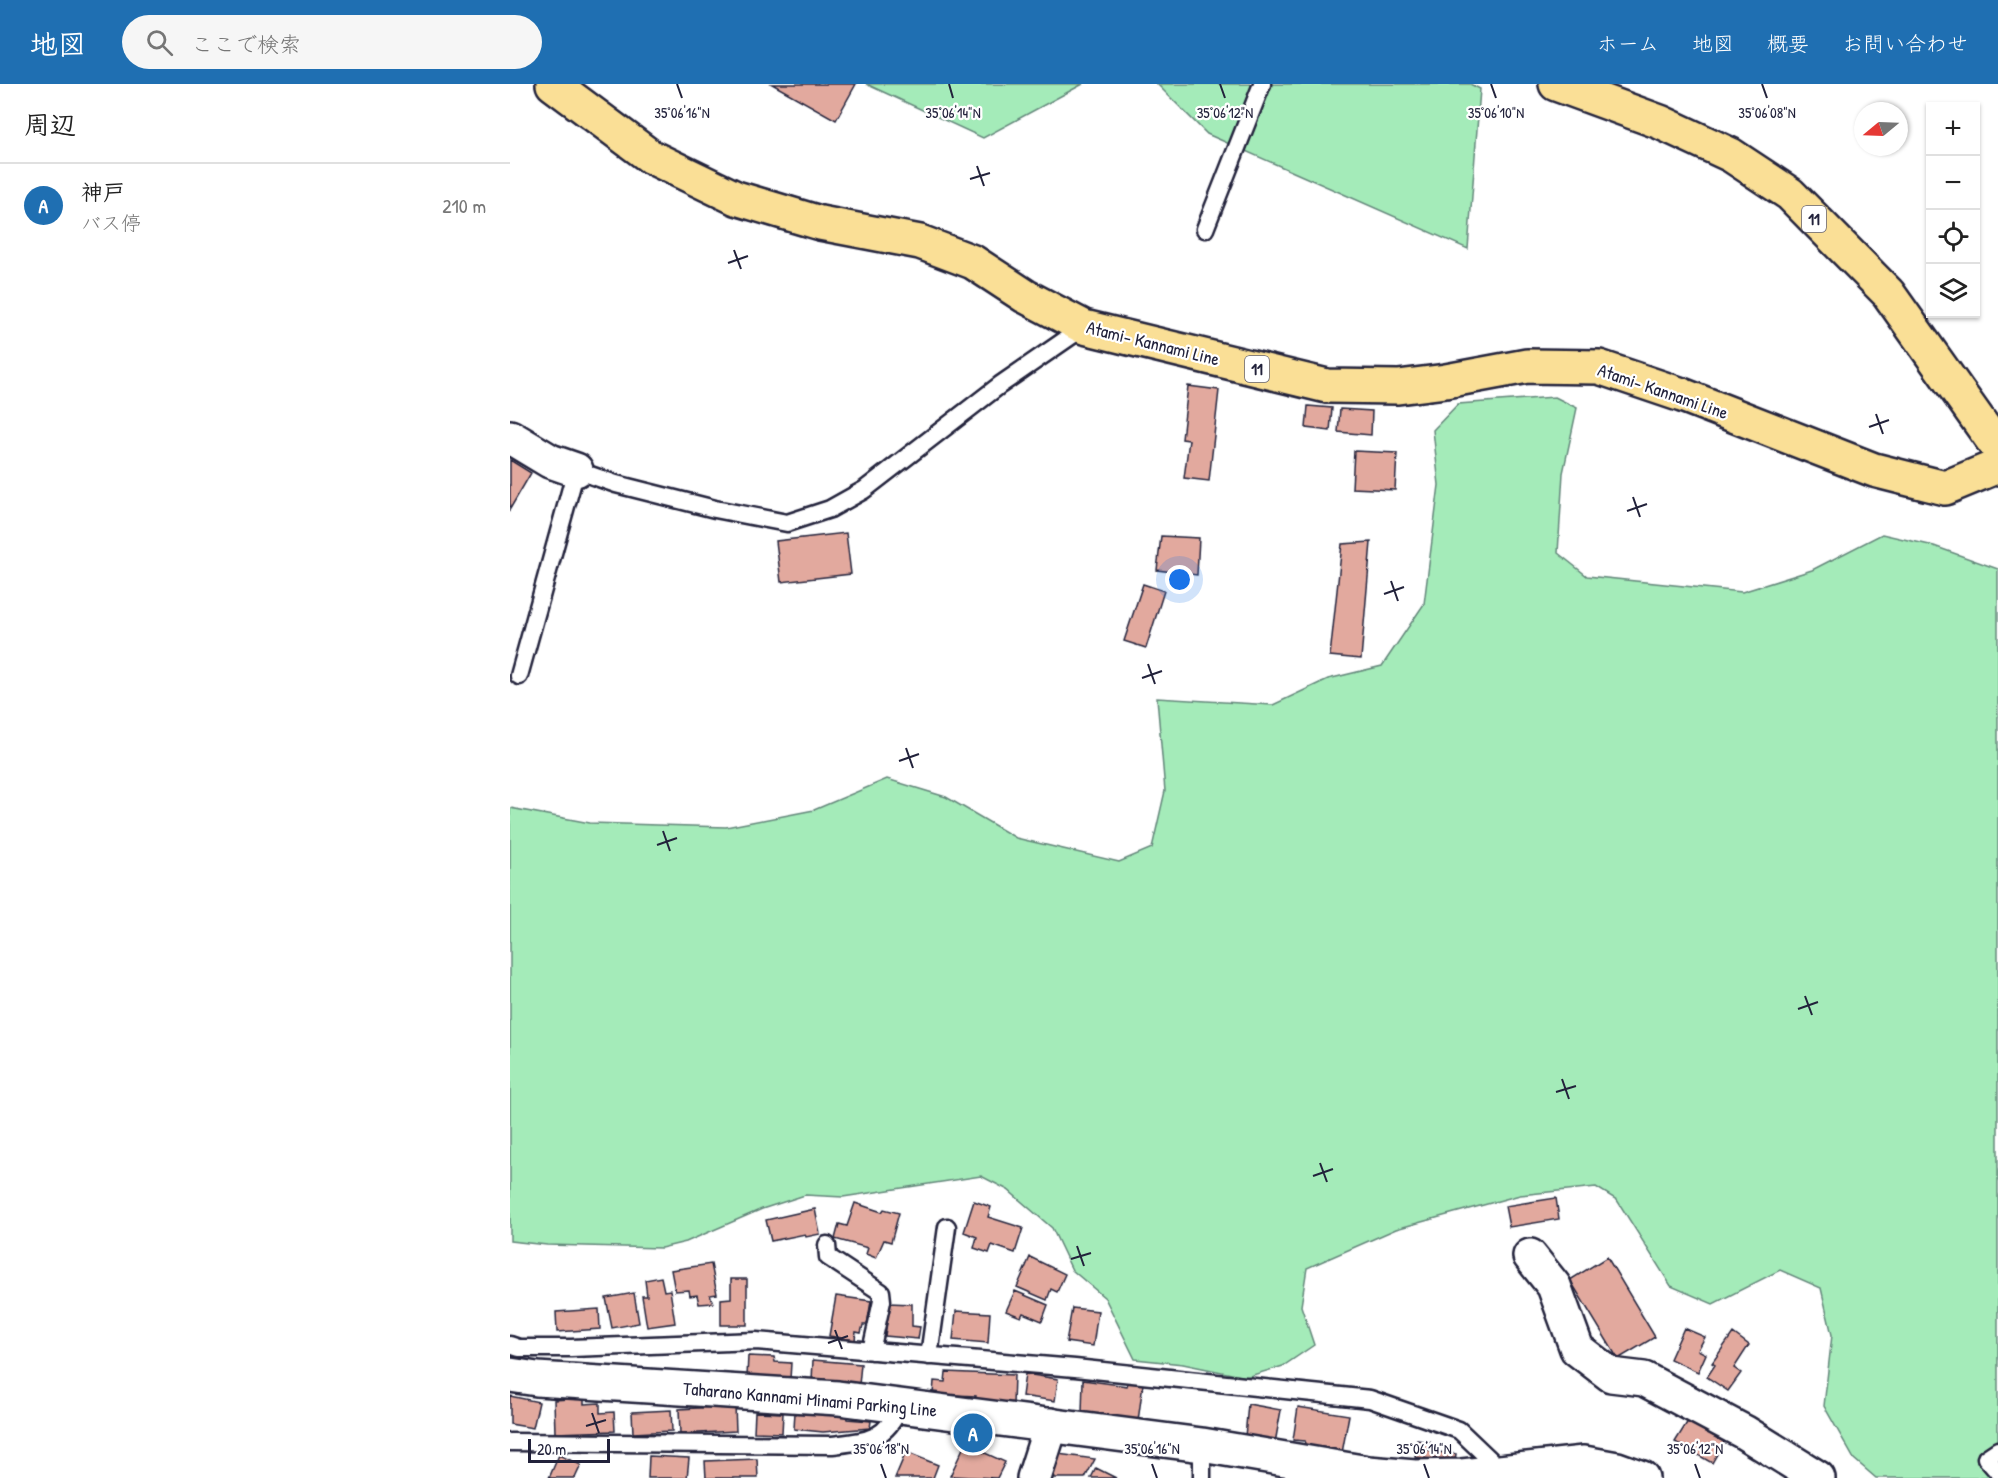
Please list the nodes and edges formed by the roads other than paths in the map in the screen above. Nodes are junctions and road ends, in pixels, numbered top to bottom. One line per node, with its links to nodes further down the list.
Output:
1 (553, 84): 5 (main road, Atami- Kannami Line / 11)
2 (1262, 84): 4 (lane)
3 (1556, 84): 7 (main road, 11)
4 (1205, 228)
5 (1084, 327): 8 (main road, Atami- Kannami Line / 11); 9 (lane)
6 (510, 437): 9 (main road)
7 (1998, 448)
8 (1998, 466)
9 (576, 470): 10 (lane)
10 (519, 676)
11 (947, 1227): 16 (lane)
12 (827, 1245): 15 (lane)
13 (1530, 1256): 28 (main road)
14 (510, 1345): 15 (lane)
15 (871, 1351): 16 (lane)
16 (928, 1356): 23 (lane)
17 (510, 1375): 18 (main road, Taharano Kannami Minami Parking Line)
18 (900, 1406): 19 (main road, Taharano Kannami Minami Parking Line); 20 (lane)
19 (1051, 1425): 21 (main road, Taharano Kannami Minami Parking Line); 25 (main road)
20 (510, 1442)
21 (1202, 1445): 23 (main road, Taharano Kannami Minami Parking Line); 26 (lane)
22 (1998, 1450): 24 (lane)
23 (1502, 1471): 27 (main road, Taharano Kannami Minami Parking Line)
24 (1998, 1472)
25 (1034, 1478)
26 (1202, 1478)
27 (1642, 1478)
28 (1818, 1478)

